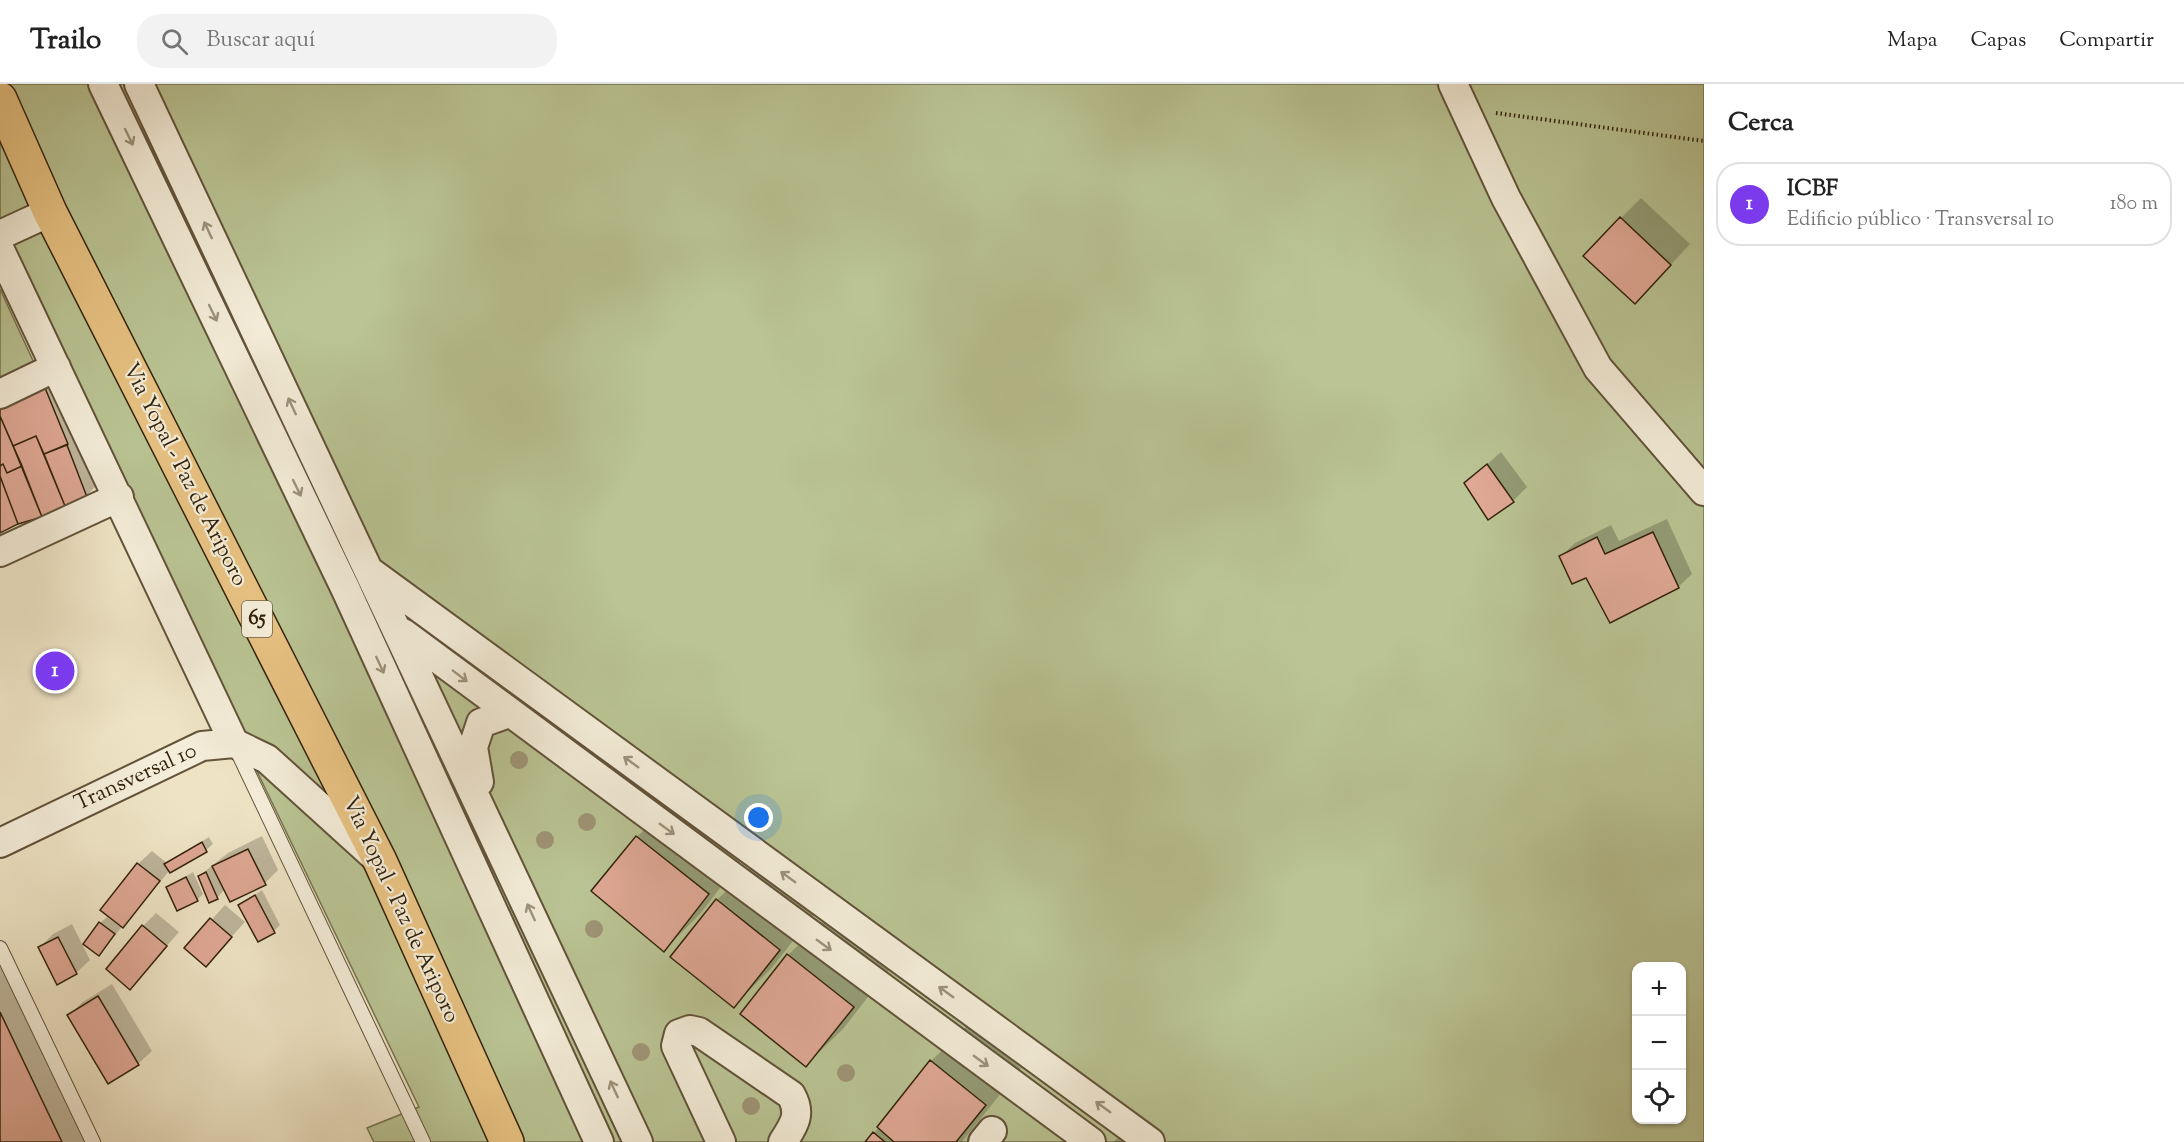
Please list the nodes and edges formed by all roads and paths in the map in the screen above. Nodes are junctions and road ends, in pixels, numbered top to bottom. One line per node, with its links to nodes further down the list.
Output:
1 (104, 84): 14 (street, one-way to 14)
2 (139, 84): 16 (street, one-way to 2)
3 (1453, 84): 5 (street)
4 (0, 99): 7 (main road, Via Yopal - Paz de Ariporo / 65)
5 (1465, 110): 6 (path); 12 (street)
6 (1704, 141)
7 (50, 212): 8 (street); 23 (main road, Via Yopal - Paz de Ariporo / 65)
8 (0, 235)
9 (0, 250): 10 (street)
10 (56, 367): 11 (street); 13 (street)
11 (0, 394)
12 (1704, 491)
13 (119, 497): 15 (street); 20 (street)
14 (318, 532): 16 (street); 17 (street)
15 (0, 552)
16 (370, 571): 18 (street); 33 (street, one-way to 16)
17 (346, 590): 18 (street); 28 (street, one-way to 28)
18 (398, 629): 19 (street, one-way to 19); 21 (street)
19 (509, 713): 21 (street); 32 (street, one-way to 32)
20 (234, 743): 22 (street, Transversal 10); 23 (street); 26 (lane)
21 (485, 814): 29 (street, one-way to 21)
22 (0, 843)
23 (380, 861): 27 (main road, Via Yopal - Paz de Ariporo / 65)
24 (0, 948): 25 (lane)
25 (93, 1142)
26 (423, 1142)
27 (507, 1142)
28 (599, 1142)
29 (638, 1142)
30 (721, 1142): 31 (street)
31 (783, 1142)
32 (1091, 1142)
33 (1150, 1142)

